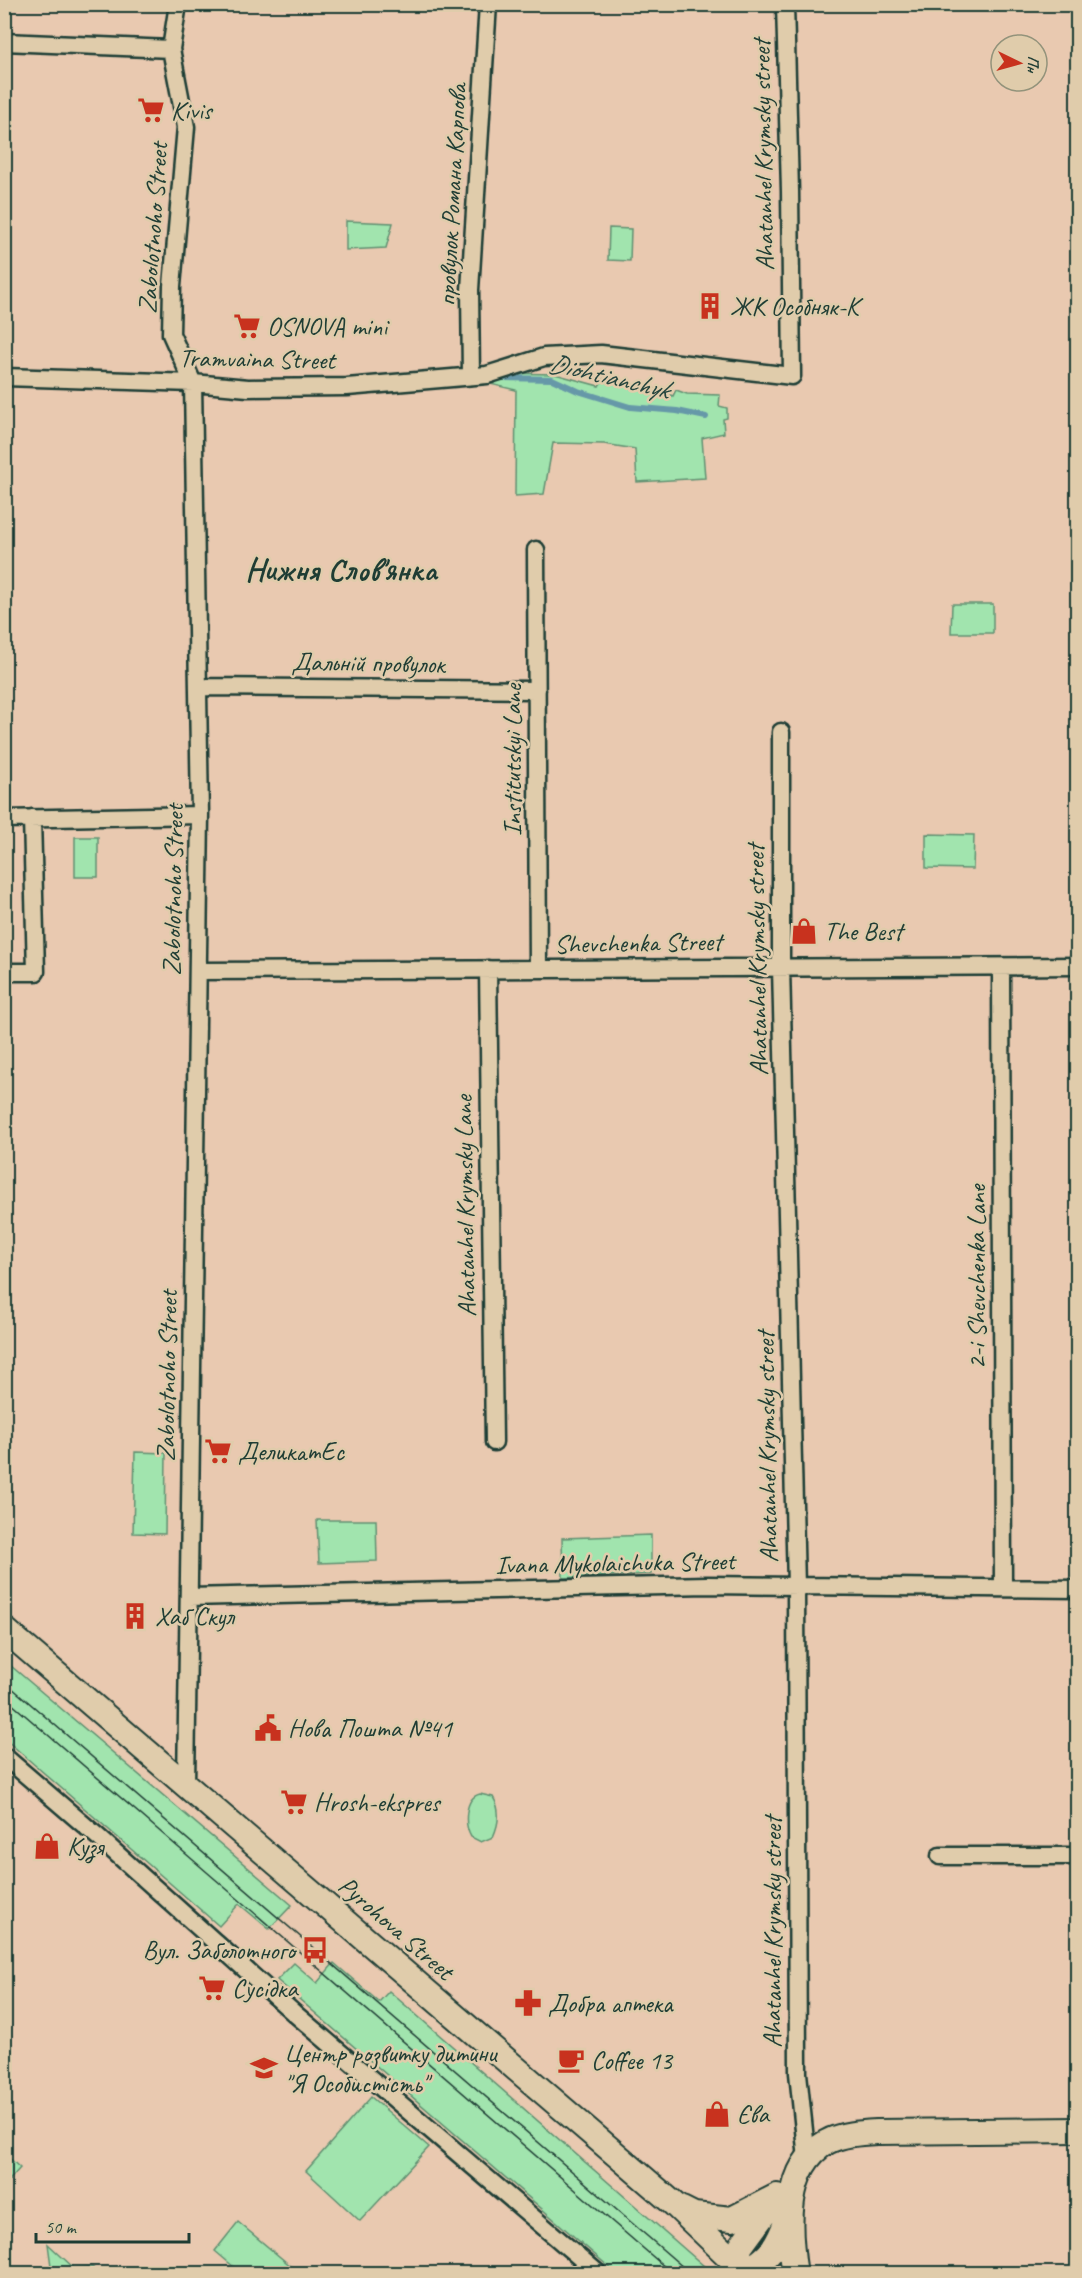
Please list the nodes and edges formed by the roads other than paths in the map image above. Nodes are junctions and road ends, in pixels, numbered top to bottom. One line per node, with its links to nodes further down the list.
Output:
1 (178, 4): 5 (street, Zabolotnoho Street)
2 (785, 4): 7 (street, Ahatanhel Krymsky street)
3 (487, 10): 6 (street, провулок Романа Карпова)
4 (4, 42): 5 (street)
5 (171, 49): 9 (street, Zabolotnoho Street)
6 (471, 376): 7 (street, Tramvaina Street); 9 (street, Tramvaina Street)
7 (792, 376)
8 (4, 377): 9 (street, Tramvaina Street)
9 (193, 383): 11 (street, Zabolotnoho Street)
10 (536, 550): 12 (street, Institutskyi Lane)
11 (198, 687): 12 (street, Дальній провулок); 14 (street, Zabolotnoho Street)
12 (537, 690): 21 (street, Institutskyi Lane)
13 (782, 732): 18 (street, Ahatanhel Krymsky street)
14 (200, 815): 15 (street); 22 (street, Zabolotnoho Street)
15 (32, 818): 16 (street); 23 (street)
16 (4, 819)
17 (1077, 966): 19 (street, Shevchenka Street)
18 (781, 967): 19 (street, Shevchenka Street); 21 (street, Shevchenka Street); 25 (street, Ahatanhel Krymsky street)
19 (1001, 967): 26 (street, 2-i Shevchenka Lane)
20 (488, 969): 21 (street, Shevchenka Street); 22 (street, Shevchenka Street); 24 (street, Ahatanhel Krymsky Lane)
21 (538, 969)
22 (198, 971): 28 (street, Zabolotnoho Street)
23 (4, 972)
24 (494, 1442)
25 (796, 1586): 26 (street, Ivana Mykolaichuka Street); 28 (street, Ivana Mykolaichuka Street); 35 (street, Ahatanhel Krymsky street)
26 (1003, 1588): 27 (street, Ivana Mykolaichuka Street)
27 (1077, 1589)
28 (189, 1597): 31 (street, Zabolotnoho Street)
29 (4, 1629): 31 (main road, Pyrohova Street)
30 (4, 1756): 39 (street)
31 (186, 1784): 37 (main road, Pyrohova Street)
32 (940, 1856): 33 (street)
33 (1077, 1856)
34 (1077, 2130): 35 (main road)
35 (802, 2168): 36 (main road)
36 (784, 2203): 37 (main road); 38 (main road); 40 (main road)
37 (675, 2205): 38 (main road, Pyrohova Street)
38 (743, 2270)
39 (599, 2274)
40 (795, 2274)

